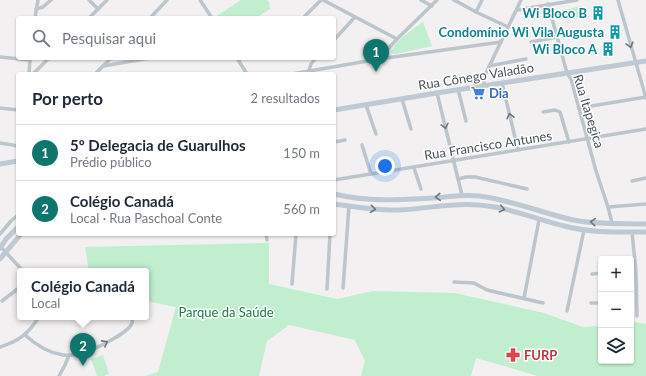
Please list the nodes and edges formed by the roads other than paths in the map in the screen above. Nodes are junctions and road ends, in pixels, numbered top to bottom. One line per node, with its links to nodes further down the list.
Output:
1 (38, 0): 18 (street)
2 (52, 0): 18 (street)
3 (89, 0): 17 (street)
4 (107, 0): 17 (street)
5 (167, 0): 23 (street)
6 (200, 0): 24 (street)
7 (322, 0): 25 (street); 26 (street)
8 (421, 0): 16 (street)
9 (438, 0): 16 (street)
10 (454, 0): 20 (street)
11 (482, 0): 20 (street)
12 (522, 0): 19 (street)
13 (577, 0): 15 (street)
14 (618, 0): 44 (street, one-way to 44)
15 (548, 4): 19 (street); 28 (street, Rua Itapegica)
16 (432, 6): 30 (street)
17 (98, 9): 22 (street)
18 (36, 10): 21 (street)
19 (517, 10): 27 (street)
20 (476, 12): 27 (street)
21 (35, 16)
22 (91, 16)
23 (152, 16)
24 (211, 16)
25 (305, 16)
26 (355, 17): 29 (street); 30 (street)
27 (508, 27): 31 (street)
28 (557, 37): 32 (street); 54 (street, Rua Itapegica)
29 (336, 38)
30 (397, 39): 35 (street)
31 (501, 42): 35 (street); 46 (street)
32 (531, 42)
33 (0, 57): 34 (street)
34 (16, 58)
35 (379, 59): 47 (street)
36 (526, 59): 46 (street)
37 (30, 60): 48 (street)
38 (47, 60): 49 (street)
39 (109, 60): 45 (street)
40 (138, 60): 45 (street)
41 (238, 60): 51 (street)
42 (314, 60): 47 (street)
43 (646, 61): 44 (main road, Rua Cônego Valadão)
44 (635, 62): 54 (main road, Rua Cônego Valadão); 61 (street)
45 (103, 66): 50 (street)
46 (489, 66): 53 (street)
47 (309, 70): 52 (street)
48 (29, 72)
49 (35, 72)
50 (97, 72)
51 (246, 72)
52 (300, 72)
53 (486, 73): 56 (street); 57 (street)
54 (567, 73): 55 (main road, Rua Cônego Valadão); 64 (street, Rua Itapegica)
55 (502, 83): 56 (main road, Rua Cônego Valadão); 79 (street, one-way to 55)
56 (484, 86): 57 (main road, Rua Cônego Valadão)
57 (474, 87): 58 (main road, Rua Cônego Valadão)
58 (458, 89): 59 (main road, Rua Cônego Valadão); 68 (street)
59 (437, 93): 60 (main road, Rua Cônego Valadão); 80 (street, one-way to 80)
60 (402, 98): 62 (main road, Rua Cônego Valadão); 69 (street)
61 (646, 98): 64 (street)
62 (366, 105): 66 (main road, Rua Cônego Valadão); 71 (street)
63 (0, 108): 65 (street)
64 (579, 108): 72 (street, Rua Itapegica)
65 (16, 110)
66 (336, 110)
67 (544, 112): 75 (street)
68 (466, 121)
69 (411, 129)
70 (646, 129): 72 (street, Rua Francisco Antunes)
71 (376, 134)
72 (588, 138): 75 (street, Rua Francisco Antunes); 96 (street, Rua Itapegica)
73 (344, 140): 74 (street)
74 (336, 142)
75 (569, 142): 79 (street, Rua Francisco Antunes)
76 (0, 143): 78 (street)
77 (362, 145): 84 (street)
78 (16, 146)
79 (518, 150): 80 (street, Rua Francisco Antunes)
80 (453, 160): 83 (street, Rua Francisco Antunes); 86 (street)
81 (16, 162): 82 (main road)
82 (0, 164)
83 (414, 168): 84 (street, Rua Francisco Antunes); 90 (street)
84 (371, 174): 87 (street, Rua Francisco Antunes)
85 (646, 178): 88 (street)
86 (458, 179): 89 (street); 92 (street)
87 (336, 180)
88 (632, 181)
89 (527, 189)
90 (420, 190)
91 (336, 194): 92 (main road, one-way to 91)
92 (462, 196): 99 (main road, one-way to 92)
93 (336, 204): 95 (main road)
94 (646, 204): 96 (street)
95 (349, 206): 98 (main road, one-way to 98); 121 (street)
96 (608, 207): 99 (street, Rua Itapegica)
97 (16, 216): 102 (street)
98 (539, 220): 103 (main road); 124 (street)
99 (612, 223): 100 (main road)
100 (646, 224)
101 (16, 229): 112 (main road)
102 (2, 230): 106 (street)
103 (584, 230): 104 (main road); 130 (street)
104 (632, 232): 105 (main road); 116 (street)
105 (646, 232)
106 (0, 234)
107 (19, 236): 113 (main road)
108 (266, 236): 111 (street)
109 (296, 236): 120 (street)
110 (330, 236): 123 (street)
111 (267, 240)
112 (0, 247): 113 (street)
113 (6, 252): 114 (main road); 115 (street)
114 (0, 259)
115 (20, 268)
116 (636, 272): 129 (street)
117 (598, 273): 118 (street)
118 (592, 274)
119 (454, 282): 124 (street)
120 (292, 284)
121 (343, 288)
122 (17, 289): 125 (street)
123 (327, 289)
124 (524, 298): 126 (street)
125 (2, 301)
126 (543, 303)
127 (591, 303): 128 (street)
128 (598, 303)
129 (637, 303): 131 (street)
130 (567, 311)
131 (637, 316)
132 (37, 320): 134 (street)
133 (132, 320): 136 (street, one-way to 133)
134 (25, 335): 135 (street); 136 (street)
135 (0, 347)
136 (69, 355): 137 (street)
137 (59, 376)

